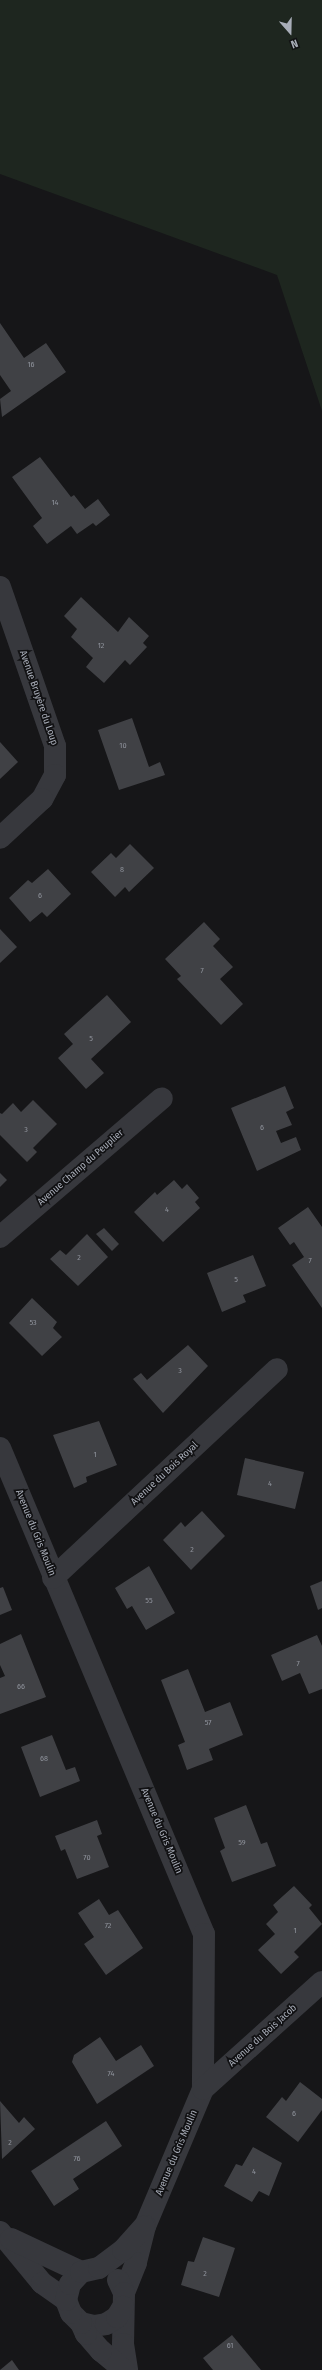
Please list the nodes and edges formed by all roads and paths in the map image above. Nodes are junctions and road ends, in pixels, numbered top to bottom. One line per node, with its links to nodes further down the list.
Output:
1 (0, 587): 2 (street, Avenue Bruyère du Loup)
2 (0, 838)
3 (162, 1098): 4 (street, Avenue Champ du Peuplier)
4 (0, 1237)
5 (277, 1370): 7 (street, Avenue du Bois Royal)
6 (0, 1448): 7 (street, Avenue du Gris Moulin)
7 (53, 1578): 9 (street, Avenue du Gris Moulin)
8 (322, 1982): 9 (street, Avenue du Bois Jacob)
9 (204, 2089): 10 (street, Avenue du Gris Moulin)
10 (145, 2226): 12 (street, Avenue du Gris Moulin); 14 (street, Avenue du Gris Moulin)
11 (1, 2233): 12 (street); 13 (street)
12 (90, 2270): 13 (street, Avenue du Gris Moulin); 14 (street)
13 (66, 2300): 15 (street)
14 (124, 2300): 15 (street, Avenue du Gris Moulin); 17 (street, Avenue du Gris Moulin)
15 (81, 2323): 16 (street)
16 (124, 2370)
17 (128, 2370)

